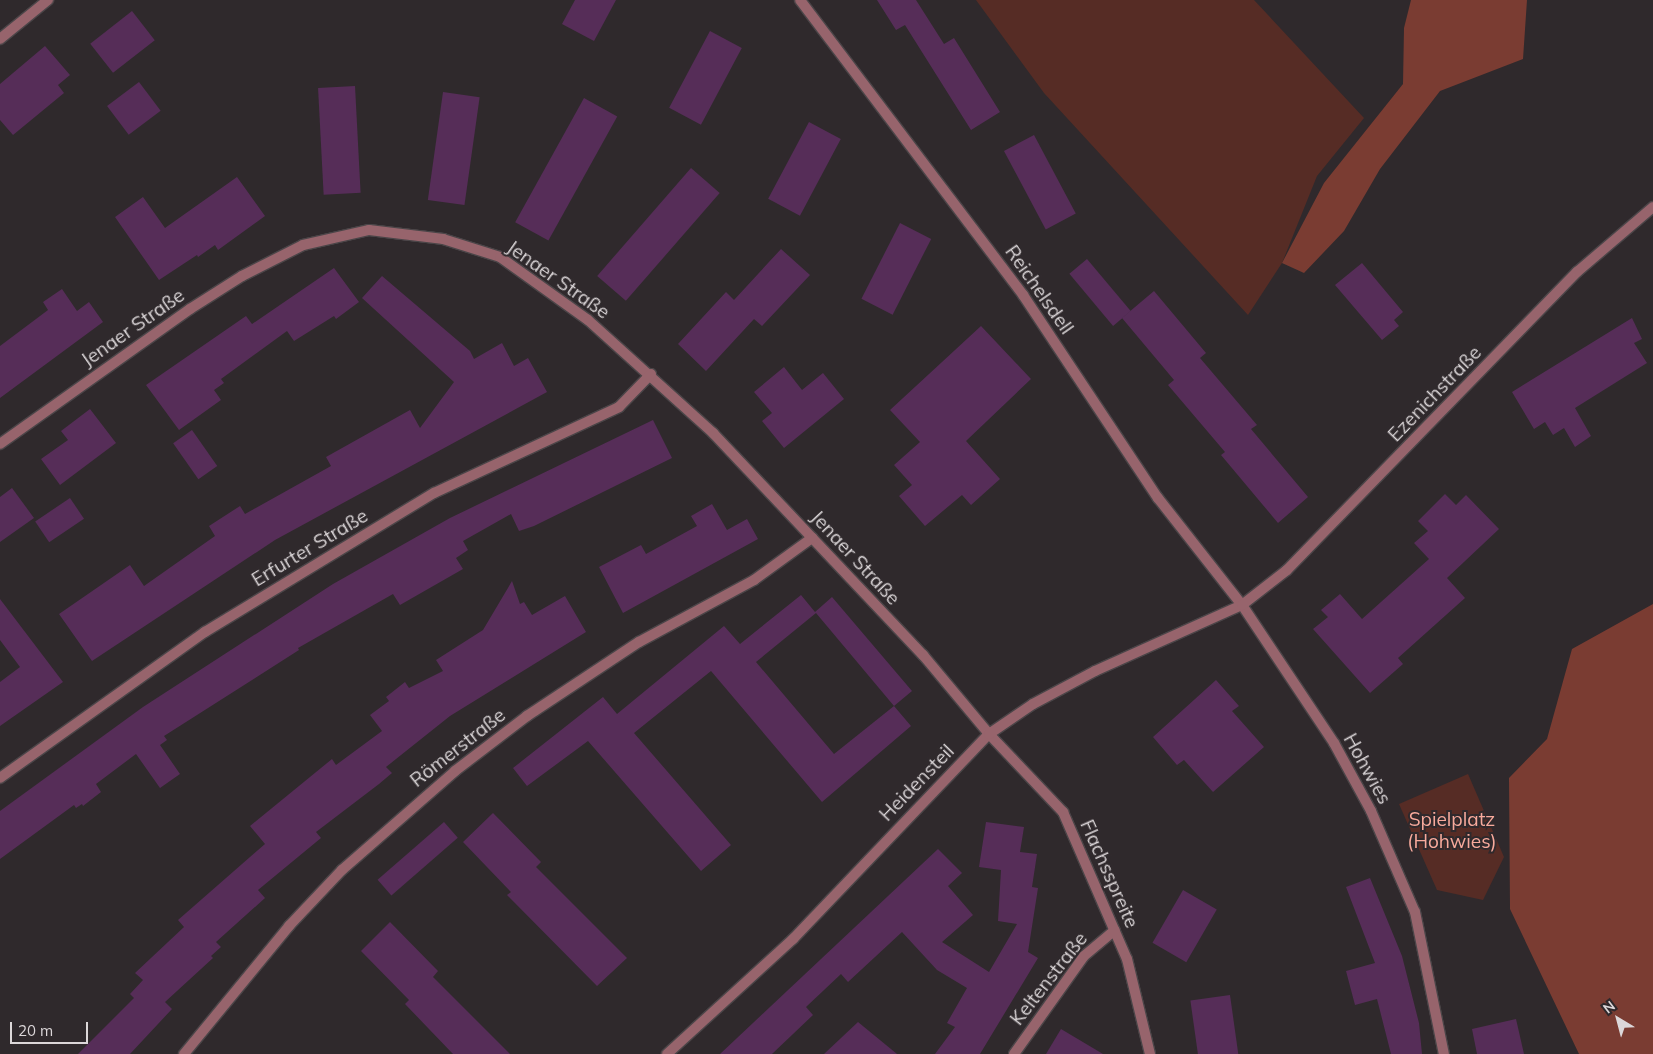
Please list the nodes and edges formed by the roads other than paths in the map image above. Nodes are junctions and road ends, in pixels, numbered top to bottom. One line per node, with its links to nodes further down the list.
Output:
1 (48, 0): 3 (street)
2 (800, 0): 8 (street, Reichelsdell)
3 (0, 39)
4 (1653, 207): 8 (street, Ezenichstraße)
5 (651, 374): 6 (street, Jenaer Straße); 7 (street, Jenaer Straße); 10 (street, Erfurter Straße)
6 (0, 444)
7 (812, 538): 9 (street, Jenaer Straße); 12 (street, Römerstraße)
8 (1242, 606): 9 (street, Heidensteil); 16 (street, Hohwies)
9 (989, 734): 11 (street, Flachsspreite); 13 (street, Heidensteil)
10 (0, 778)
11 (1115, 930): 14 (street, Keltenstraße); 15 (street, Flachsspreite)
12 (184, 1054)
13 (667, 1054)
14 (1014, 1054)
15 (1150, 1054)
16 (1444, 1054)

